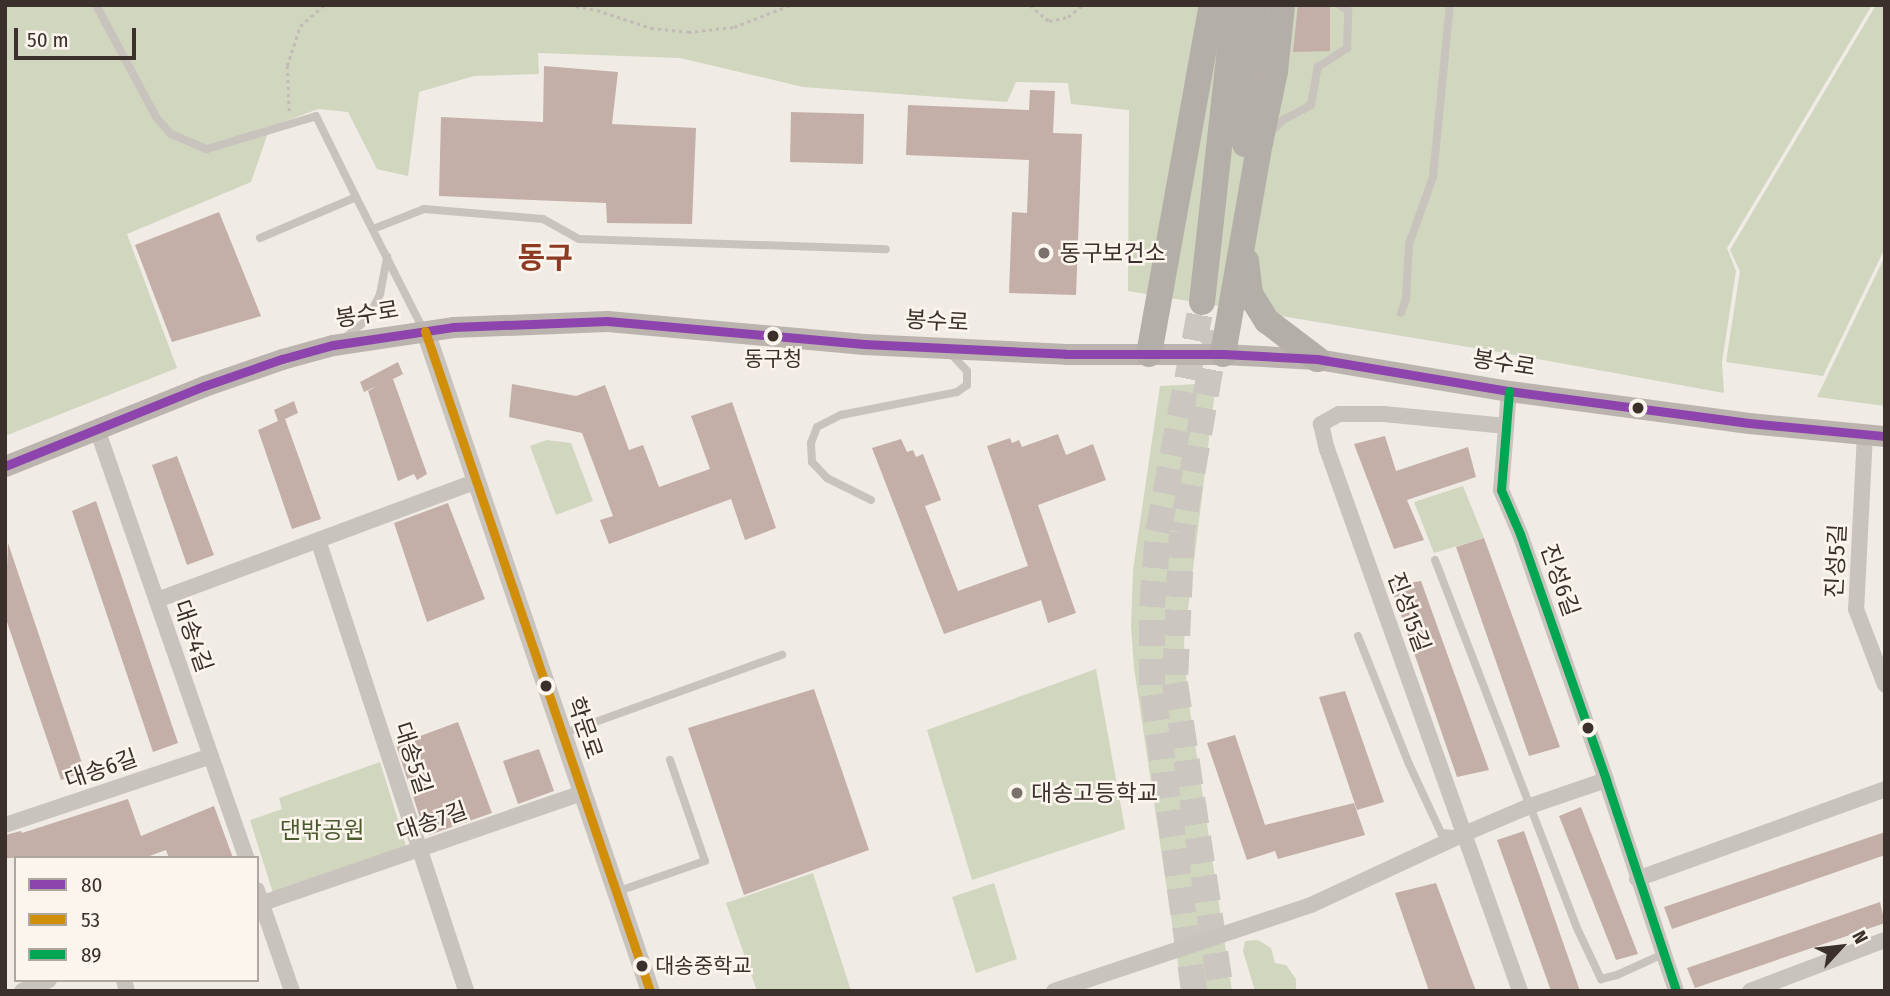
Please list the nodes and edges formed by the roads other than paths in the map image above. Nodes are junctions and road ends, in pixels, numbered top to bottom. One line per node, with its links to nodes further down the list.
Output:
1 (96, 5): 9 (lane)
2 (1212, 5): 19 (highway)
3 (1235, 5): 4 (highway)
4 (1256, 5)
5 (1282, 5): 8 (highway)
6 (1340, 5): 8 (lane)
7 (1450, 5): 15 (lane)
8 (1260, 143): 12 (highway)
9 (356, 197): 10 (lane); 11 (lane)
10 (373, 229): 13 (lane); 14 (lane)
11 (260, 238)
12 (1243, 244): 20 (highway); 21 (highway)
13 (887, 249)
14 (387, 257): 16 (lane); 17 (lane)
15 (1401, 313)
16 (425, 331): 17 (main road, 봉수로); 18 (main road, 봉수로); 27 (street, 학문로)
17 (333, 345): 24 (main road, 봉수로)
18 (942, 348): 19 (main road, 봉수로); 28 (lane)
19 (1149, 354): 20 (main road, 봉수로)
20 (1223, 354): 21 (main road, 봉수로)
21 (1317, 359): 22 (main road, 봉수로)
22 (1509, 391): 23 (street, 진성6길); 25 (main road, 봉수로)
23 (1506, 426): 38 (street, 진성6길); 43 (street, 진성15길)
24 (97, 429): 26 (main road, 봉수로); 31 (street, 대송4길)
25 (1875, 435): 34 (street, 진성5길)
26 (5, 466)
27 (474, 482): 29 (street); 35 (street, 학문로)
28 (871, 500)
29 (318, 540): 31 (street); 44 (street, 대송5길)
30 (1436, 560): 41 (lane)
31 (157, 600): 36 (street, 대송4길)
32 (1358, 636): 43 (lane)
33 (782, 655): 35 (lane)
34 (1885, 685)
35 (562, 734): 40 (street, 학문로)
36 (211, 756): 42 (street, 대송6길); 45 (street, 대송4길)
37 (670, 760): 47 (lane)
38 (1606, 780): 41 (street); 46 (street, 진성6길)
39 (1885, 789): 46 (street)
40 (582, 793): 44 (street, 대송7길); 47 (street, 학문로)
41 (1530, 806): 43 (street); 50 (lane)
42 (5, 825)
43 (1464, 834): 56 (street); 57 (street, 진성15길)
44 (419, 849): 48 (street, 대송7길); 54 (street, 대송5길)
45 (245, 856)
46 (1637, 879): 50 (street, 진성6길)
47 (616, 892): 55 (street, 학문로)
48 (259, 899): 53 (street)
49 (1885, 940): 59 (street)
50 (1663, 954): 58 (street, 진성6길)
51 (44, 982): 52 (street)
52 (22, 991)
53 (292, 991)
54 (466, 991)
55 (650, 991)
56 (1054, 991)
57 (1520, 991)
58 (1676, 991)
59 (1750, 991)

